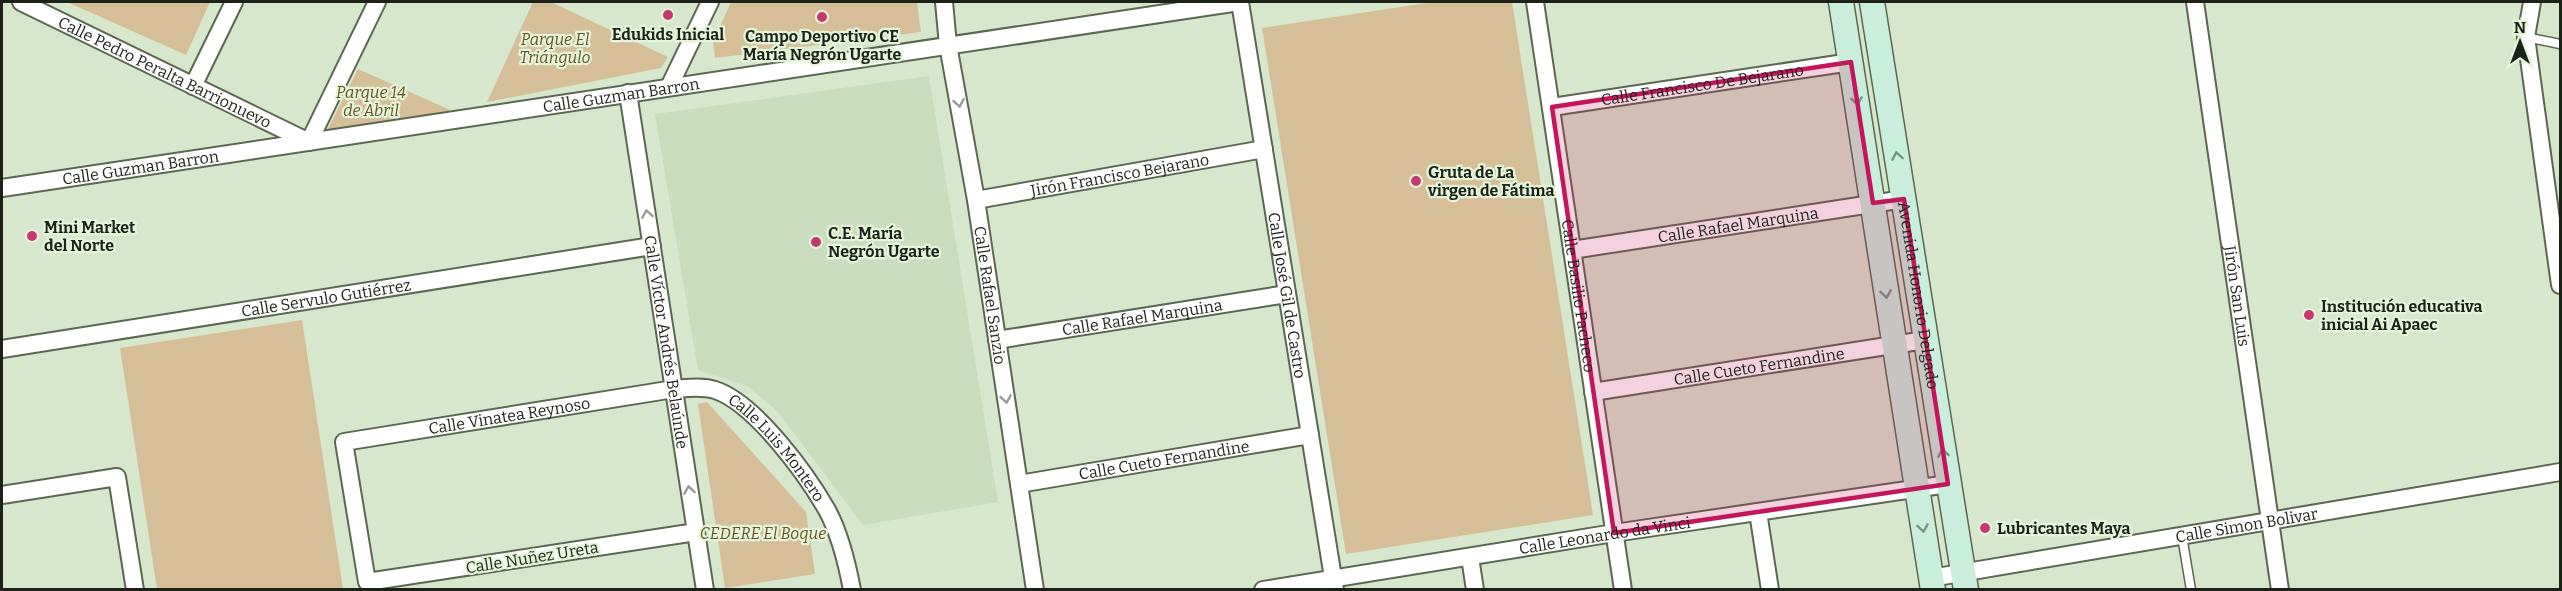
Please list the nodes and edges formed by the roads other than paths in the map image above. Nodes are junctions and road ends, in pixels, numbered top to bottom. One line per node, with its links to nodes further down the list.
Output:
1 (21, 2): 16 (street, Calle Pedro Peralta Barrionuevo)
2 (234, 2): 16 (street)
3 (377, 2): 20 (street)
4 (710, 2): 17 (street)
5 (944, 2): 14 (street, Calle Rafael Sanzio)
6 (1239, 2): 14 (street, Calle Guzman Barron); 21 (street, Calle José Gil de Castro)
7 (1535, 2): 19 (street, Calle Basilio Pacheco)
8 (1841, 2): 15 (street, Avenida Honorio Delgado)
9 (1872, 2): 23 (street, Avenida Honorio Delgado, one-way to 9)
10 (2195, 2): 43 (street, Jirón San Luis)
11 (2532, 2): 12 (street)
12 (2526, 37): 13 (lane); 28 (street)
13 (2560, 44)
14 (948, 45): 17 (street, Calle Guzman Barron); 24 (street, Calle Rafael Sanzio, one-way to 24)
15 (1851, 62): 19 (street, Calle Francisco De Bejarano); 25 (street, Avenida Honorio Delgado, one-way to 25)
16 (193, 86): 20 (street, Calle Pedro Peralta Barrionuevo)
17 (669, 87): 18 (street, Calle Guzman Barron)
18 (628, 93): 20 (street, Calle Guzman Barron); 26 (street, Calle Víctor Andrés Belaúnde, one-way to 18)
19 (1552, 106): 27 (street, Calle Basilio Pacheco)
20 (309, 142): 22 (street, Calle Guzman Barron)
21 (1264, 149): 24 (street, Jirón Francisco Bejarano); 29 (street, Calle José Gil de Castro)
22 (2, 188)
23 (1904, 199): 25 (street, Calle Rafael Marquina); 31 (street, Avenida Honorio Delgado)
24 (976, 200): 30 (street, Calle Rafael Sanzio)
25 (1873, 203): 27 (street, Calle Rafael Marquina); 32 (street, Avenida Honorio Delgado, one-way to 32)
26 (652, 246): 33 (street, Calle Servulo Gutiérrez); 34 (street, Calle Víctor Andrés Belaúnde)
27 (1572, 250): 35 (street, Calle Basilio Pacheco)
28 (2560, 285)
29 (1287, 294): 30 (street, Calle Rafael Marquina); 36 (street, Calle José Gil de Castro)
30 (997, 340): 38 (street, Calle Rafael Sanzio, one-way to 38)
31 (1925, 340): 32 (street, Calle Cueto Fernandine); 39 (street, Avenida Honorio Delgado, one-way to 31)
32 (1893, 344): 35 (street, Calle Cueto Fernandine); 40 (street, Avenida Honorio Delgado)
33 (2, 349)
34 (674, 389): 44 (street, Calle Víctor Andrés Belaúnde, one-way to 34); 49 (street, Calle Vinatea Reynoso); 54 (street, Calle Luis Montero)
35 (1593, 392): 45 (street, Calle Basilio Pacheco)
36 (1310, 435): 38 (street, Calle Cueto Fernandine); 50 (street, Calle José Gil de Castro)
37 (2560, 472): 43 (street, Calle Simon Bolivar)
38 (1019, 483): 55 (street, Calle Rafael Sanzio)
39 (1948, 484): 40 (street, Calle Leonardo da Vinci); 48 (street, Avenida Honorio Delgado)
40 (1917, 488): 42 (street, Calle Leonardo da Vinci); 51 (street, Avenida Honorio Delgado, one-way to 51)
41 (2, 495): 52 (street)
42 (1758, 512): 45 (street, Calle Leonardo da Vinci); 59 (street)
43 (2269, 521): 46 (street, Calle Simon Bolivar); 61 (street, Jirón San Luis)
44 (696, 532): 49 (street, Calle Nuñez Ureta); 53 (street, Calle Víctor Andrés Belaúnde)
45 (1614, 533): 47 (street, Calle Leonardo da Vinci); 58 (street, Calle Basilio Pacheco)
46 (2182, 536): 48 (street, Calle Simon Bolivar); 60 (lane)
47 (1470, 557): 50 (street, Calle Leonardo da Vinci); 57 (street)
48 (1964, 581): 51 (street, Calle Simon Bolivar)
49 (368, 582)
50 (1334, 584): 56 (street, Calle Leonardo da Vinci)
51 (1932, 584)
52 (135, 590)
53 (705, 590)
54 (852, 590)
55 (1035, 590)
56 (1263, 590)
57 (1475, 590)
58 (1623, 590)
59 (1770, 590)
60 (2192, 590)
61 (2280, 590)

